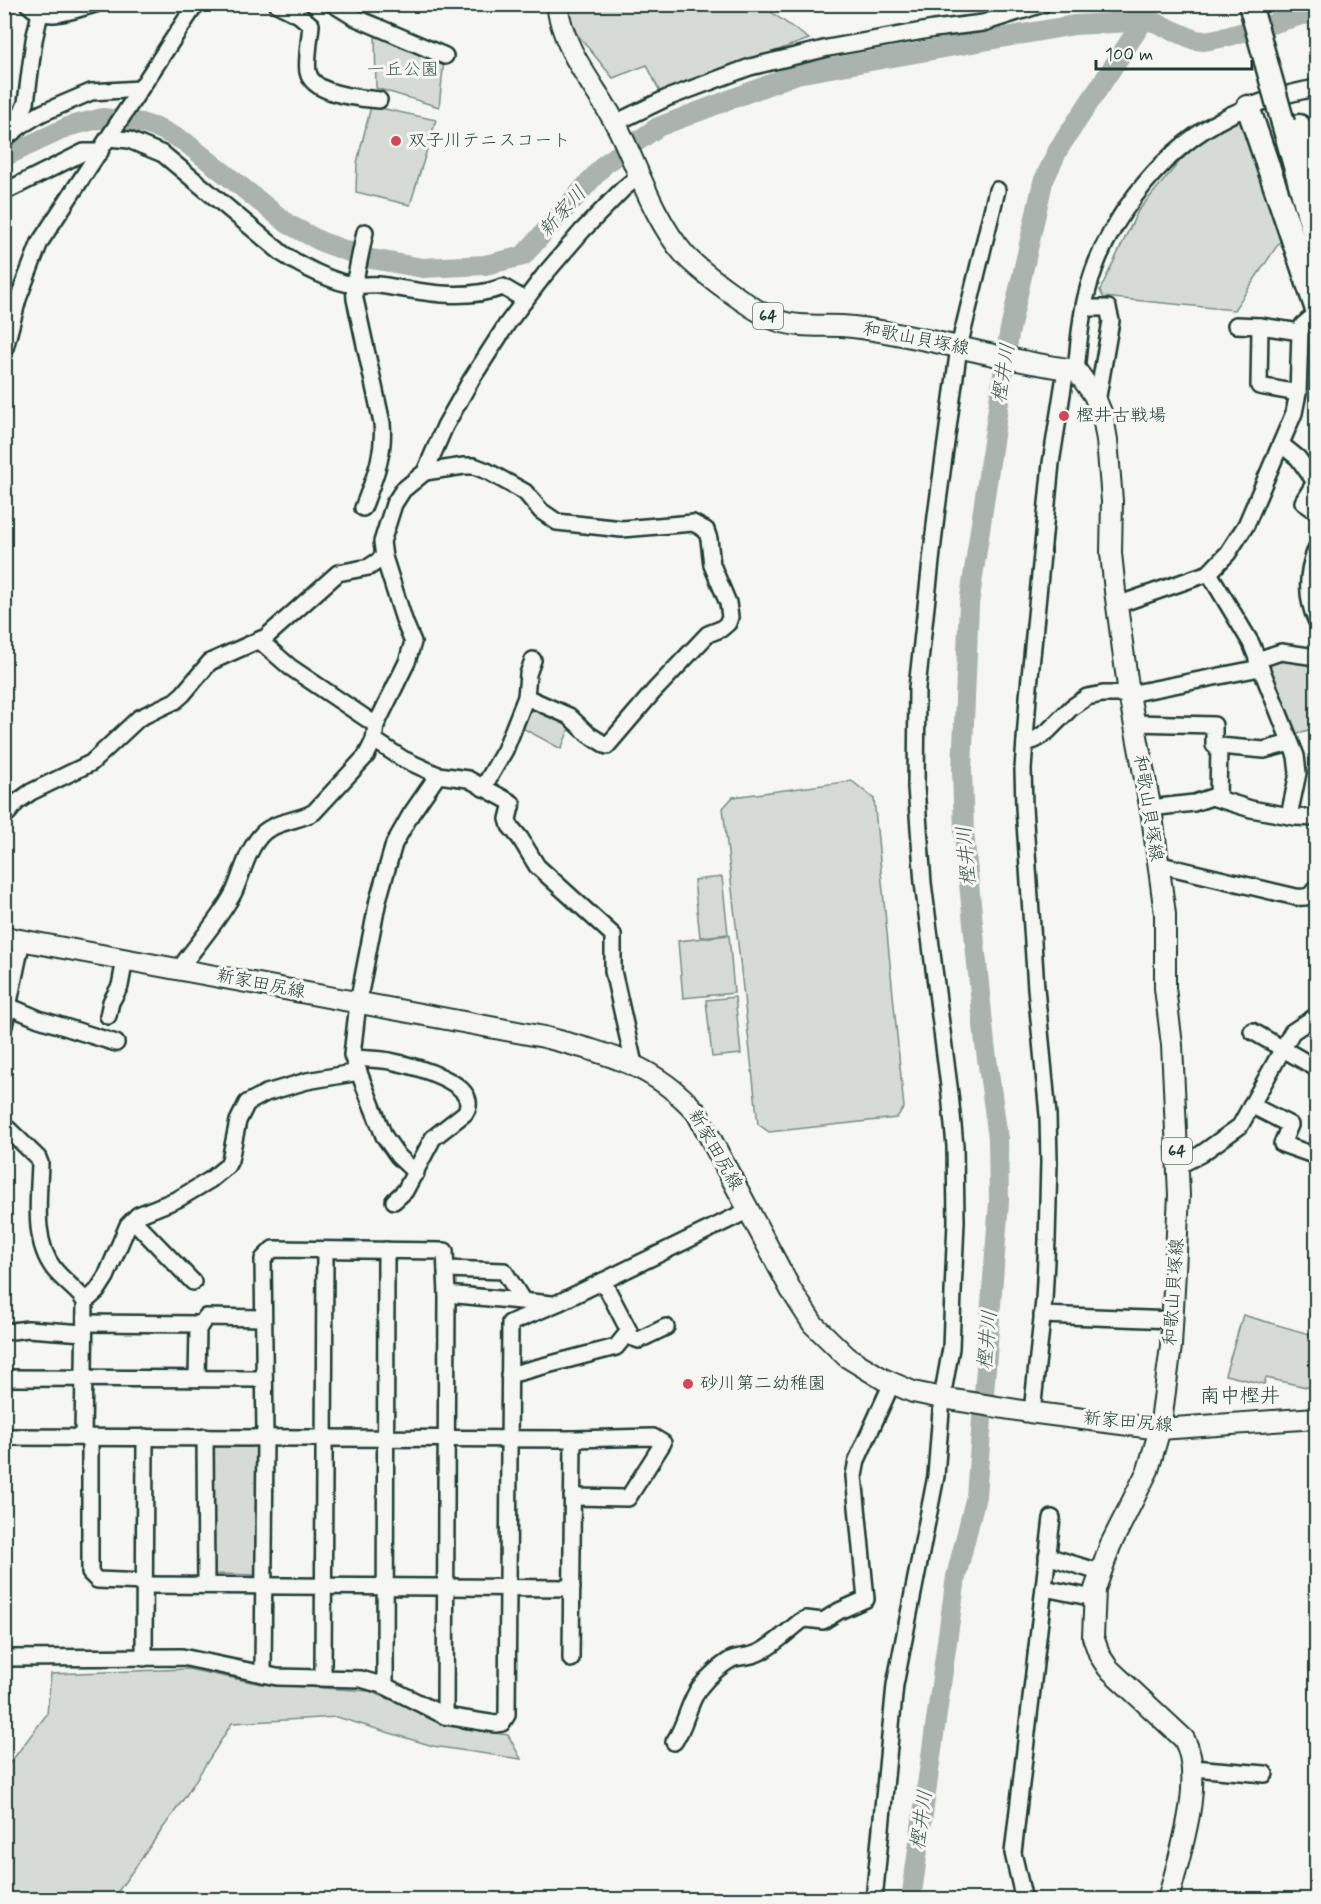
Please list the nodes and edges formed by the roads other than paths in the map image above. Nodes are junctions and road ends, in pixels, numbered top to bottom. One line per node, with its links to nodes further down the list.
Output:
1 (95, 4): 9 (street)
2 (277, 4): 13 (street)
3 (333, 4): 10 (street)
4 (557, 4): 17 (main road, 和歌山貝塚線 / 64)
5 (1043, 4): 17 (street)
6 (1250, 4): 15 (highway, bridge)
7 (1266, 4): 15 (highway)
8 (194, 5): 12 (street)
9 (34, 9): 16 (street)
10 (445, 56)
11 (1317, 88): 14 (street)
12 (140, 89): 18 (street); 19 (street)
13 (379, 100)
14 (1248, 107): 28 (highway); 30 (street)
15 (1290, 121): 22 (highway); 26 (highway)
16 (4, 123)
17 (617, 127): 21 (main road, 和歌山貝塚線 / 64)
18 (109, 138): 20 (street); 27 (street)
19 (4, 140)
20 (100, 152): 24 (street); 36 (street)
21 (639, 173): 29 (street); 35 (main road, 和歌山貝塚線 / 64)
22 (1317, 180)
23 (997, 190): 35 (street)
24 (4, 192)
25 (365, 232): 27 (street)
26 (1317, 242)
27 (354, 285): 29 (street); 42 (street)
28 (1315, 295)
29 (525, 300): 41 (street)
30 (1084, 308): 37 (street); 39 (street)
31 (1317, 315): 34 (street)
32 (1236, 325): 33 (street)
33 (1260, 326): 34 (street); 38 (street)
34 (1300, 332): 38 (street)
35 (962, 348): 37 (main road, 和歌山貝塚線 / 64); 115 (street)
36 (4, 352)
37 (1071, 370): 39 (main road, 和歌山貝塚線 / 64); 58 (street)
38 (1298, 393): 40 (street)
39 (1097, 402): 47 (main road, 和歌山貝塚線 / 64)
40 (1282, 445): 43 (street); 46 (street)
41 (425, 472): 45 (street); 54 (street)
42 (363, 508)
43 (1317, 511)
44 (1317, 549): 48 (street)
45 (384, 557): 49 (street); 56 (street)
46 (1209, 573): 47 (street); 52 (street)
47 (1117, 605): 53 (main road, 和歌山貝塚線 / 64)
48 (1317, 620)
49 (259, 640): 56 (street); 64 (street)
50 (1317, 657): 52 (street)
51 (533, 660): 54 (street)
52 (1259, 664): 53 (street); 57 (street)
53 (1129, 694): 55 (main road, 和歌山貝塚線 / 64); 58 (street)
54 (526, 697): 61 (street)
55 (1134, 723): 59 (street); 63 (main road, 和歌山貝塚線 / 64)
56 (375, 733): 60 (street); 71 (street)
57 (1290, 743): 59 (street); 65 (street)
58 (1025, 744): 100 (street)
59 (1219, 746): 62 (street)
60 (438, 775): 61 (street); 72 (street)
61 (483, 788): 80 (street)
62 (1218, 799): 63 (street); 65 (street)
63 (1150, 808): 67 (main road, 和歌山貝塚線 / 64)
64 (4, 814)
65 (1289, 816): 66 (street)
66 (1317, 818)
67 (1157, 864): 68 (street); 86 (main road, 和歌山貝塚線 / 64)
68 (1317, 888)
69 (13, 939): 70 (main road, 新家田尻線); 73 (street)
70 (125, 958): 71 (main road, 新家田尻線); 74 (street)
71 (180, 968): 72 (main road, 新家田尻線)
72 (358, 1003): 80 (main road, 新家田尻線); 81 (street)
73 (8, 1006): 76 (street); 78 (street)
74 (108, 1016)
75 (1317, 1016): 79 (street)
76 (4, 1026)
77 (1252, 1031): 79 (street)
78 (116, 1043)
79 (1282, 1048): 82 (street); 83 (street)
80 (634, 1064): 89 (main road, 新家田尻線)
81 (356, 1065): 87 (street); 87 (street); 90 (street)
82 (1317, 1068)
83 (1251, 1105): 85 (street); 86 (street)
84 (4, 1125): 98 (street)
85 (1317, 1156)
86 (1178, 1166): 102 (main road, 和歌山貝塚線 / 64)
87 (416, 1173): 88 (street)
88 (394, 1201)
89 (749, 1210): 94 (street); 114 (main road, 新家田尻線)
90 (133, 1220): 95 (street); 98 (street)
91 (325, 1250): 92 (street); 101 (street); 124 (street)
92 (386, 1250): 93 (street); 125 (street)
93 (446, 1269): 96 (street); 97 (street)
94 (603, 1281): 99 (street); 108 (street)
95 (193, 1282)
96 (447, 1294): 97 (street); 126 (street)
97 (516, 1300): 99 (street); 103 (street)
98 (84, 1302): 105 (street)
99 (555, 1304): 103 (street)
100 (1042, 1316): 102 (street); 116 (street)
101 (263, 1318): 104 (street); 113 (street)
102 (1173, 1320): 118 (main road, 和歌山貝塚線 / 64)
103 (510, 1323): 109 (street)
104 (200, 1324): 105 (street); 112 (street)
105 (85, 1328): 107 (street); 111 (street)
106 (666, 1328): 108 (street)
107 (4, 1332)
108 (627, 1336): 109 (street)
109 (509, 1375): 127 (street)
110 (4, 1378): 111 (street)
111 (84, 1378): 112 (street); 120 (street)
112 (197, 1378): 113 (street)
113 (264, 1379): 123 (street)
114 (892, 1383): 115 (main road, 新家田尻線); 150 (street)
115 (943, 1398): 116 (main road, 新家田尻線); 153 (street)
116 (1031, 1412): 118 (main road, 新家田尻線)
117 (1317, 1418): 118 (main road, 新家田尻線)
118 (1160, 1429): 132 (main road, 和歌山貝塚線 / 64)
119 (4, 1437): 120 (street)
120 (87, 1437): 121 (street); 133 (street)
121 (145, 1437): 122 (street); 133 (street)
122 (205, 1437): 123 (street); 134 (street)
123 (265, 1437): 124 (street); 135 (street)
124 (324, 1438): 125 (street); 136 (street)
125 (386, 1438): 126 (street); 137 (street)
126 (446, 1438): 127 (street); 138 (street)
127 (509, 1438): 128 (street); 139 (street)
128 (573, 1439): 129 (street); 129 (street)
129 (572, 1497): 140 (street)
130 (1052, 1518): 131 (street)
131 (1047, 1556): 132 (street); 141 (street)
132 (1100, 1572): 142 (main road, 和歌山貝塚線 / 64)
133 (145, 1583): 134 (street); 144 (street)
134 (206, 1585): 135 (street)
135 (264, 1586): 136 (street); 146 (street)
136 (324, 1586): 137 (street); 147 (street)
137 (384, 1586): 138 (street); 148 (street)
138 (446, 1587): 139 (street); 149 (street)
139 (508, 1587): 140 (street); 149 (street)
140 (572, 1588): 145 (street)
141 (1044, 1588): 142 (street); 154 (street)
142 (1094, 1598): 151 (main road, 和歌山貝塚線 / 64)
143 (4, 1658): 144 (street)
144 (144, 1658): 146 (street)
145 (571, 1659)
146 (263, 1674): 147 (street)
147 (323, 1677): 148 (street)
148 (385, 1686): 149 (street)
149 (446, 1716)
150 (674, 1742)
151 (1193, 1768): 152 (street); 155 (main road, 和歌山貝塚線 / 64)
152 (1265, 1774)
153 (874, 1899)
154 (1024, 1899)
155 (1168, 1899)

